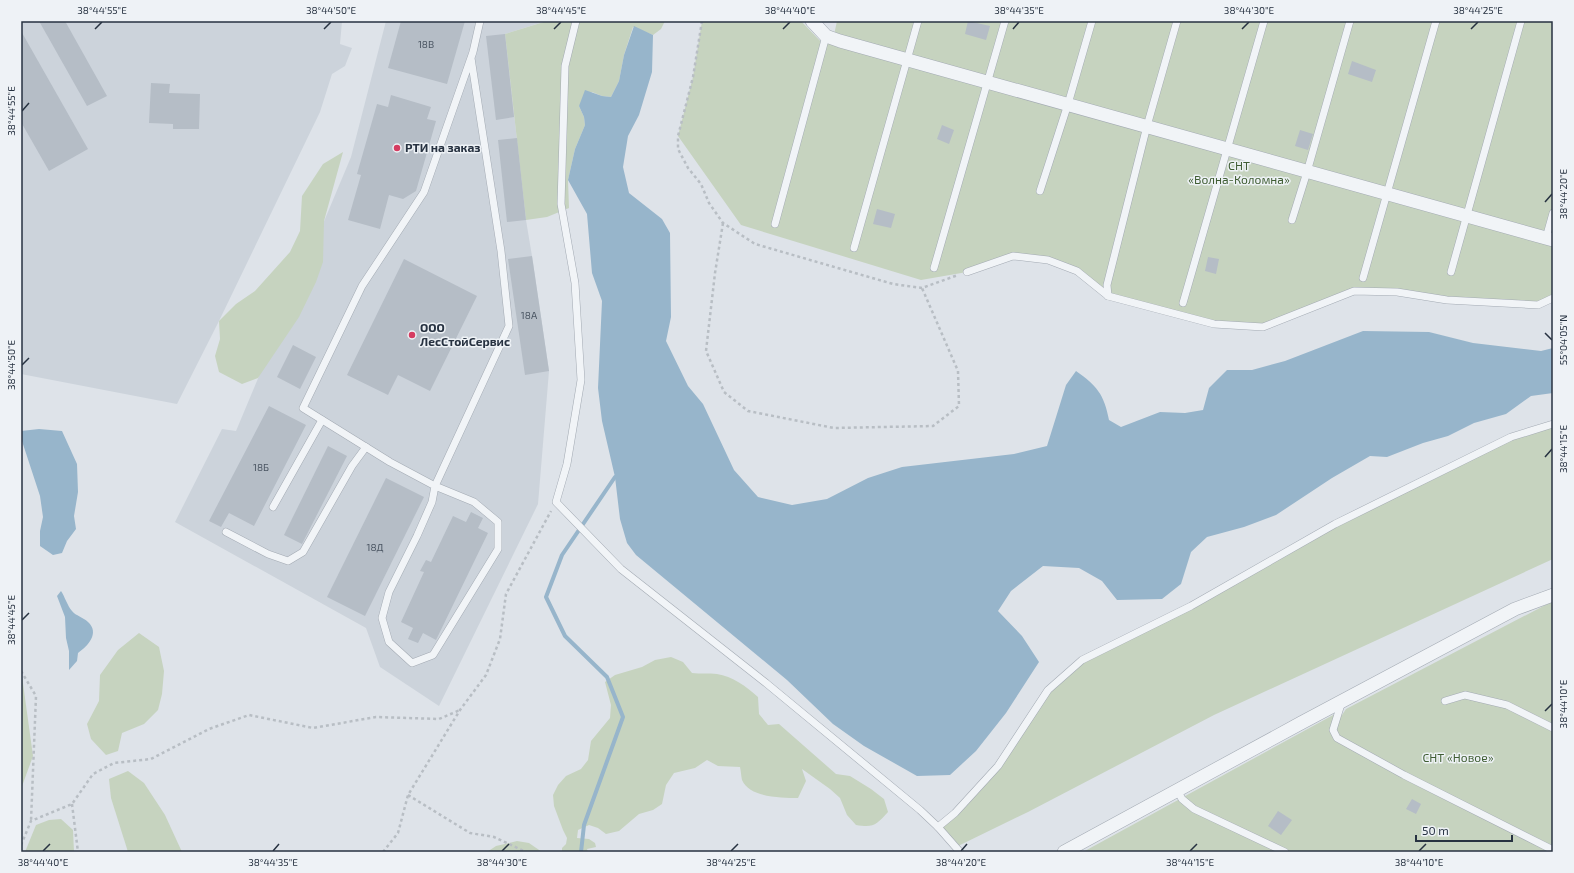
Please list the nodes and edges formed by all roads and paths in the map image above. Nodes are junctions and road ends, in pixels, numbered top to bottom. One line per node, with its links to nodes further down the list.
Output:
1 (480, 21): 14 (lane)
2 (576, 21): 42 (lane)
3 (702, 21): 26 (path)
4 (812, 21): 13 (street)
5 (918, 21): 15 (lane)
6 (1005, 21): 16 (lane)
7 (1092, 21): 17 (lane)
8 (1177, 21): 18 (lane)
9 (1264, 21): 19 (lane)
10 (1350, 21): 20 (lane)
11 (1436, 21): 22 (lane)
12 (1521, 21): 24 (lane)
13 (826, 36): 15 (street); 27 (lane)
14 (471, 58): 38 (lane); 41 (lane)
15 (907, 60): 16 (street); 29 (lane)
16 (987, 82): 17 (street); 30 (lane)
17 (1068, 104): 18 (street); 21 (lane)
18 (1147, 126): 19 (street); 35 (lane)
19 (1228, 149): 20 (street); 37 (lane)
20 (1307, 172): 22 (street); 25 (lane)
21 (1040, 191)
22 (1386, 194): 24 (street); 33 (lane)
23 (1553, 213): 28 (lane)
24 (1466, 216): 28 (street); 32 (lane)
25 (1292, 220)
26 (723, 223): 34 (path); 34 (path)
27 (775, 224)
28 (1549, 239)
29 (854, 248)
30 (934, 268)
31 (966, 272): 34 (path); 35 (lane)
32 (1451, 272)
33 (1363, 278)
34 (922, 288)
35 (1108, 296): 36 (lane)
36 (1553, 298)
37 (1183, 303)
38 (322, 420): 40 (lane); 43 (lane)
39 (1553, 424): 55 (lane)
40 (366, 447): 41 (lane); 44 (lane)
41 (435, 486): 41 (lane)
42 (556, 502): 49 (path); 55 (lane)
43 (273, 507)
44 (226, 532)
45 (1553, 595): 47 (street)
46 (21, 671): 54 (path)
47 (1342, 701): 51 (street); 57 (lane)
48 (1445, 701): 50 (lane)
49 (460, 710): 52 (path); 53 (path)
50 (1553, 728)
51 (1177, 790): 62 (street); 63 (lane)
52 (408, 796): 59 (path); 60 (path)
53 (72, 804): 54 (path); 58 (path)
54 (31, 821): 56 (path)
55 (938, 827): 61 (lane)
56 (21, 845)
57 (1551, 849)
58 (78, 852)
59 (383, 852)
60 (526, 852)
61 (960, 852)
62 (1064, 852)
63 (1285, 852)

